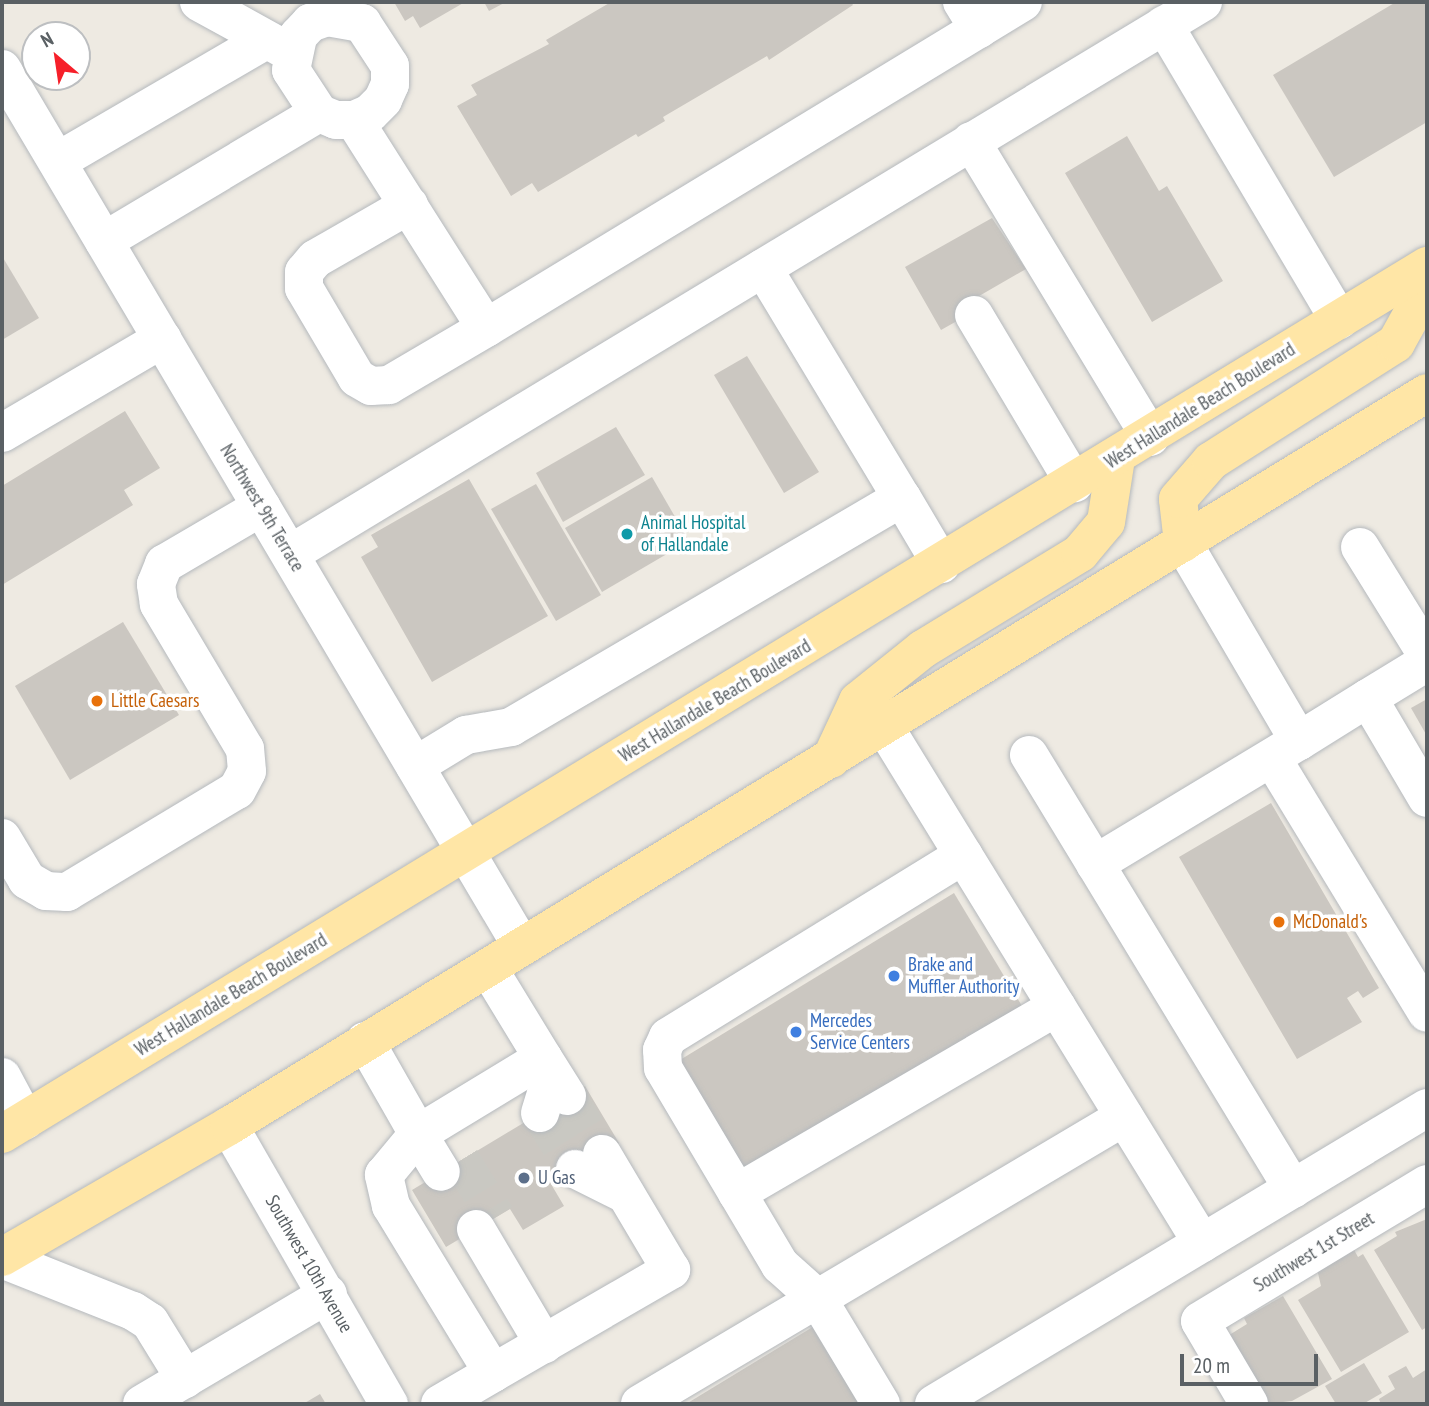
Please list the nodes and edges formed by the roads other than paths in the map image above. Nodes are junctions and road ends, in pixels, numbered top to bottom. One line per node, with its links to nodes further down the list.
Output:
1 (199, 2): 6 (street)
2 (1023, 2): 4 (street)
3 (1203, 2): 5 (street)
4 (971, 15): 18 (street)
5 (1164, 25): 9 (street); 17 (street)
6 (279, 46): 8 (street); 8 (street); 10 (street)
7 (2, 69): 10 (street, Northwest 9th Terrace)
8 (337, 116): 11 (street); 12 (street)
9 (971, 141): 14 (street); 22 (street)
10 (58, 162): 12 (street, Northwest 9th Terrace)
11 (409, 205): 18 (street); 18 (street)
12 (104, 241): 19 (street, Northwest 9th Terrace)
13 (1427, 266): 17 (main road, West Hallandale Beach Boulevard)
14 (763, 268): 25 (street); 29 (street)
15 (1427, 287): 27 (main road)
16 (974, 315): 24 (street)
17 (1339, 320): 22 (main road, West Hallandale Beach Boulevard)
18 (486, 328)
19 (162, 339): 21 (street); 26 (street, Northwest 9th Terrace)
20 (1427, 393): 27 (main road)
21 (2, 433)
22 (1150, 437): 23 (main road, West Hallandale Beach Boulevard)
23 (1116, 458): 24 (main road, West Hallandale Beach Boulevard); 37 (main road)
24 (1074, 483): 30 (main road, West Hallandale Beach Boulevard)
25 (902, 498): 30 (street); 38 (street)
26 (261, 507): 29 (street, Northwest 9th Terrace); 40 (street)
27 (1183, 543): 34 (main road); 35 (street)
28 (1360, 547): 31 (street)
29 (290, 554): 38 (street, Northwest 9th Terrace)
30 (941, 564): 41 (main road, West Hallandale Beach Boulevard)
31 (1427, 655)
32 (1427, 662): 33 (street)
33 (1368, 698): 35 (street); 39 (street)
34 (884, 726): 37 (main road); 42 (street)
35 (1285, 750): 43 (street); 47 (street)
36 (1029, 755): 43 (street)
37 (831, 759): 44 (main road)
38 (415, 766): 41 (street, Northwest 9th Terrace)
39 (1427, 798)
40 (2, 838)
41 (467, 852): 44 (street, Northwest 9th Terrace); 53 (main road, West Hallandale Beach Boulevard)
42 (964, 855): 46 (street); 58 (street)
43 (1095, 864): 57 (street)
44 (522, 947): 45 (main road)
45 (488, 968): 48 (main road); 54 (street)
46 (1057, 1007): 51 (street); 58 (street)
47 (1427, 1013)
48 (365, 1041): 52 (main road); 54 (street)
49 (2, 1077): 53 (street)
50 (1427, 1108): 57 (street)
51 (1124, 1117): 60 (street); 63 (street)
52 (229, 1126): 61 (main road); 62 (street, Southwest 10th Avenue)
53 (13, 1127)
54 (438, 1155): 65 (street)
55 (588, 1161): 64 (street)
56 (1427, 1184): 73 (street, Southwest 1st Street)
57 (1293, 1189): 60 (street)
58 (737, 1194): 63 (street)
59 (486, 1223): 64 (street)
60 (1202, 1244): 72 (street)
61 (2, 1258): 66 (street)
62 (328, 1294): 66 (street); 68 (street, Southwest 10th Avenue)
63 (818, 1299): 70 (street); 71 (street)
64 (544, 1343): 65 (street)
65 (493, 1373): 69 (street)
66 (185, 1379): 67 (street)
67 (142, 1404)
68 (389, 1404)
69 (440, 1404)
70 (640, 1404)
71 (881, 1404)
72 (934, 1404)
73 (1249, 1404)

